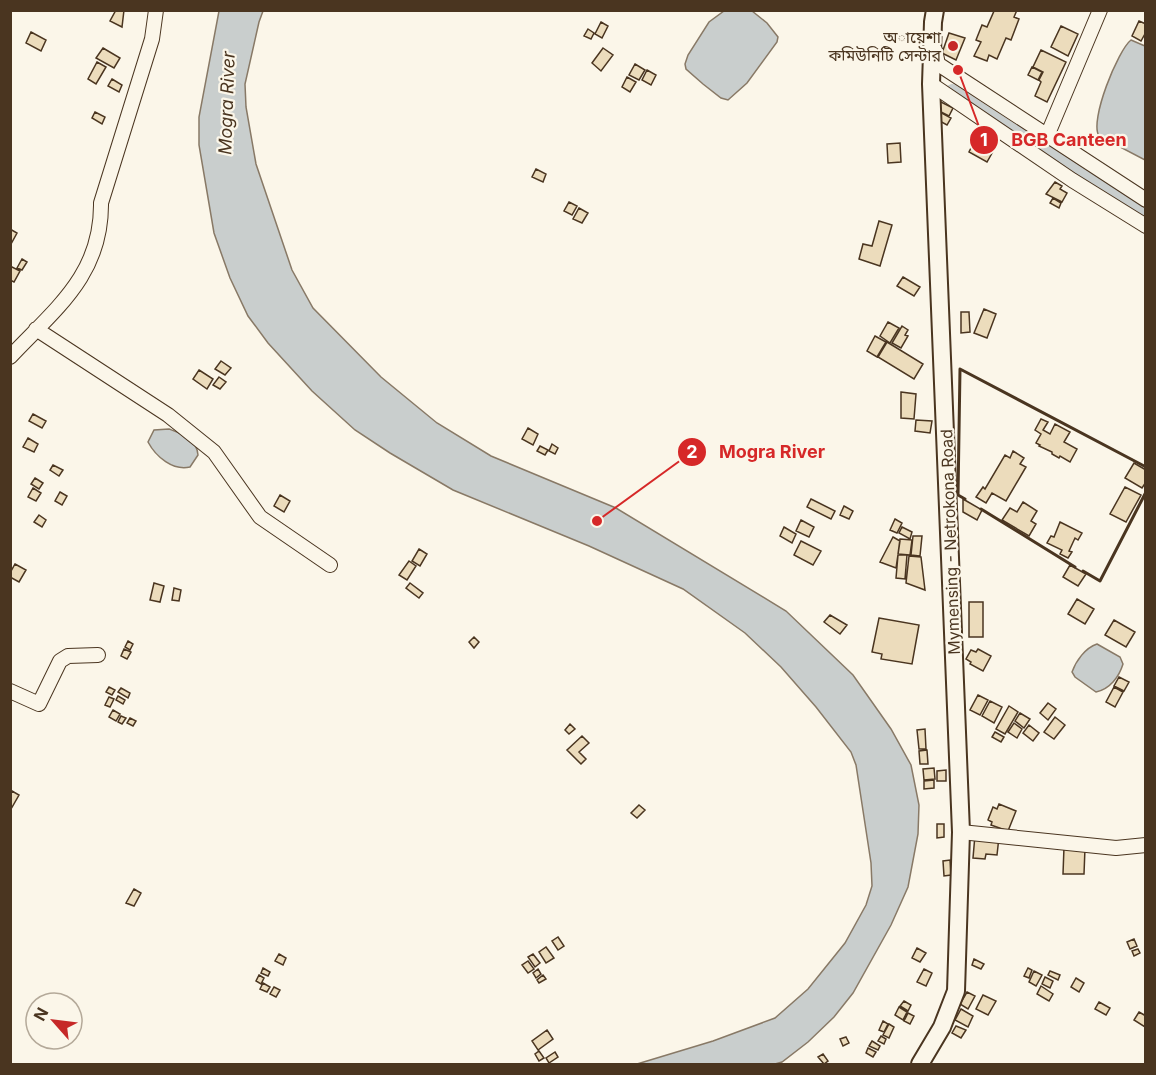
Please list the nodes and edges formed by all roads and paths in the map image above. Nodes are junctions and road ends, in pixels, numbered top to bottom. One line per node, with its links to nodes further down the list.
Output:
1 (156, 10): 9 (street)
2 (935, 10): 5 (main road, Mymensing - Netrokona Road)
3 (943, 10): 6 (street)
4 (1100, 10): 6 (street)
5 (932, 84): 8 (street); 14 (main road, Mymensing - Netrokona Road)
6 (1047, 136): 7 (street)
7 (1146, 200)
8 (1146, 226)
9 (36, 329): 10 (street); 11 (street)
10 (10, 357)
11 (330, 565)
12 (98, 655): 13 (street)
13 (10, 691)
14 (962, 832): 15 (street); 16 (main road, Mymensing - Netrokona Road)
15 (1146, 845)
16 (920, 1065)

